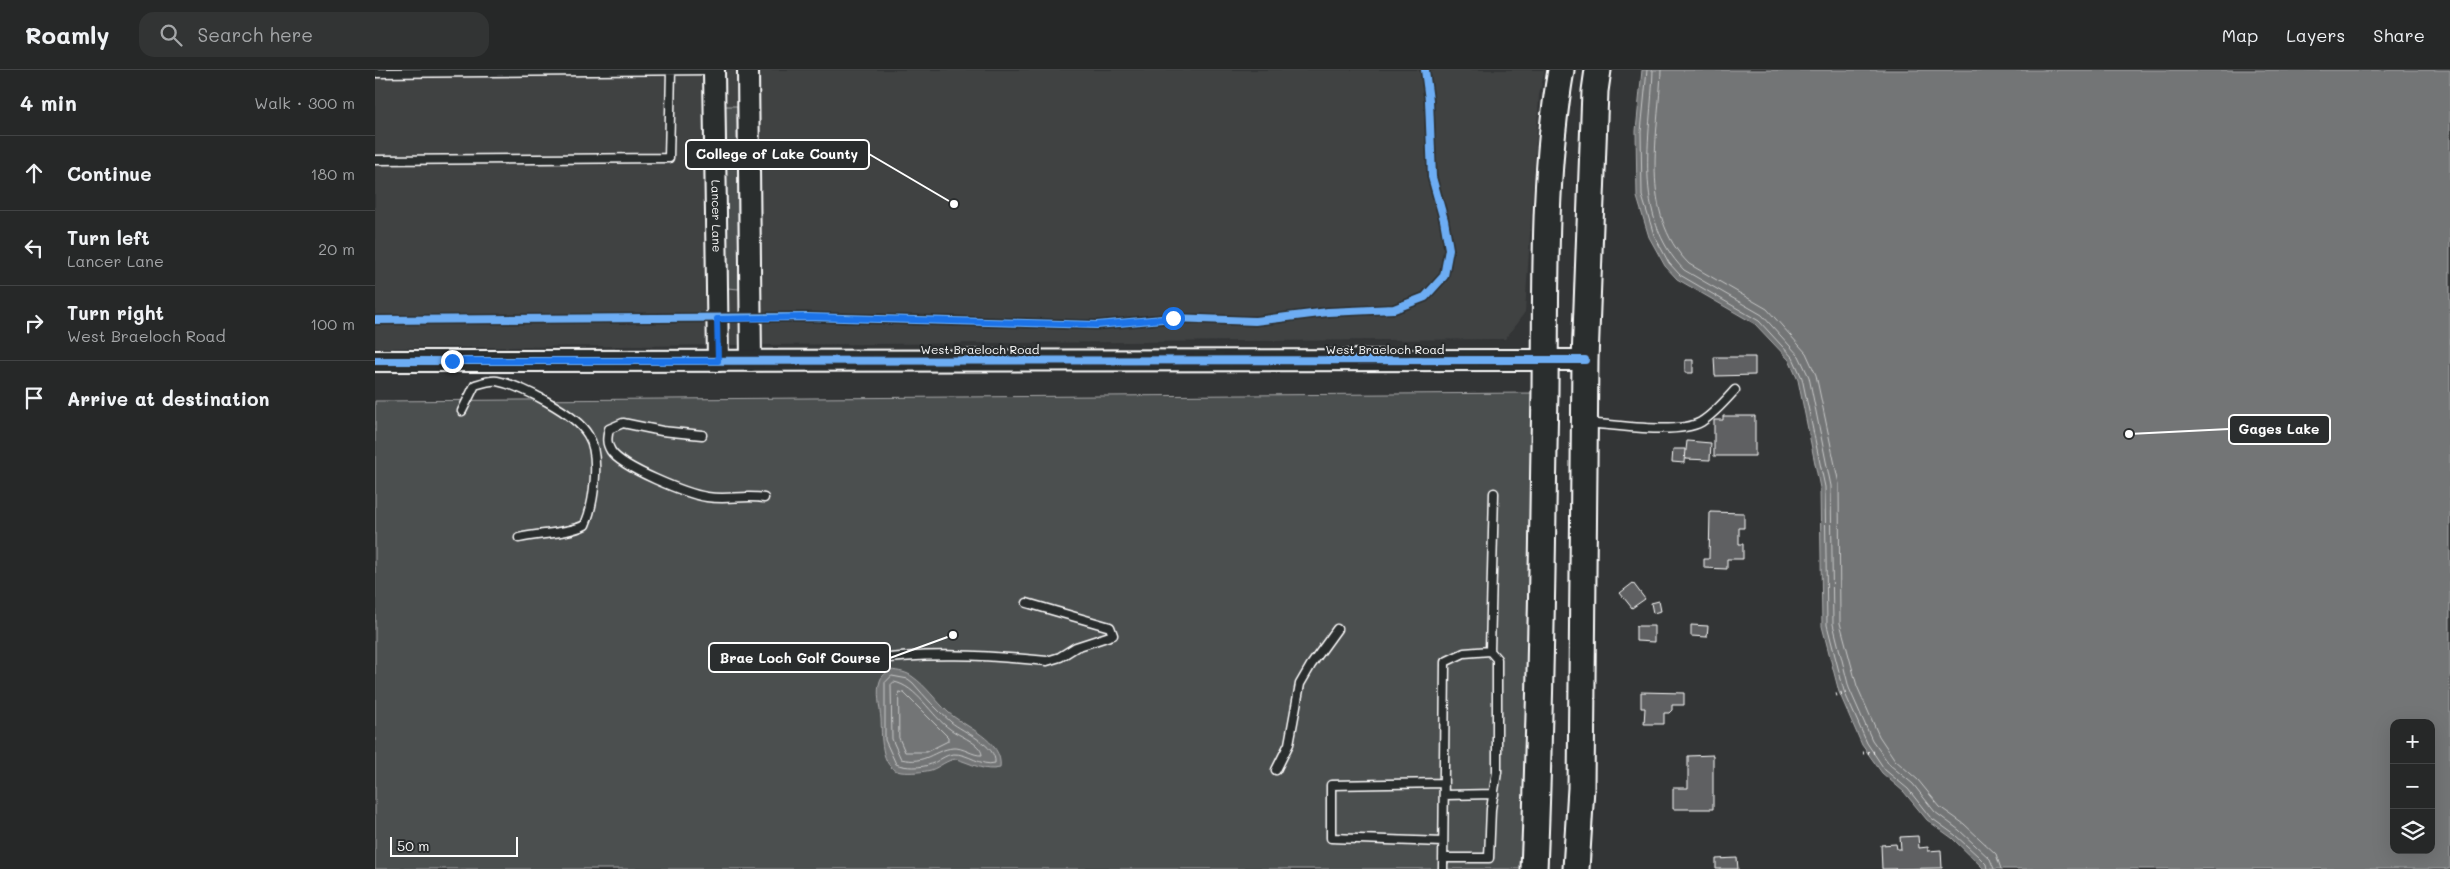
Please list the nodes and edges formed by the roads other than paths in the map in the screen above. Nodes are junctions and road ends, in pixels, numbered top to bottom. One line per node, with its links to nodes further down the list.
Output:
1 (714, 70): 2 (lane); 6 (lane); 11 (street, Lancer Lane)
2 (724, 70)
3 (748, 70): 12 (street)
4 (1561, 70): 13 (main road)
5 (1598, 70): 9 (main road)
6 (671, 71): 7 (lane); 8 (lane)
7 (375, 73)
8 (375, 160)
9 (1585, 360): 13 (street, West Braeloch Road); 16 (main road)
10 (375, 361): 11 (street, West Braeloch Road)
11 (718, 361): 12 (street, West Braeloch Road)
12 (751, 361): 13 (street, West Braeloch Road)
13 (1545, 361): 32 (main road)
14 (1735, 390): 16 (lane)
15 (462, 410): 20 (lane)
16 (1585, 422): 33 (main road)
17 (702, 435): 19 (lane)
18 (1494, 494): 23 (lane)
19 (764, 498)
20 (519, 538)
21 (1027, 603): 24 (lane)
22 (1337, 629): 25 (lane)
23 (1490, 652): 26 (lane); 27 (lane)
24 (864, 661)
25 (1276, 770)
26 (1444, 783): 28 (lane); 29 (lane)
27 (1494, 794): 28 (lane); 30 (lane)
28 (1444, 795): 29 (lane)
29 (1443, 842): 30 (lane)
30 (1443, 858): 31 (lane)
31 (1443, 869)
32 (1534, 869)
33 (1576, 869)

